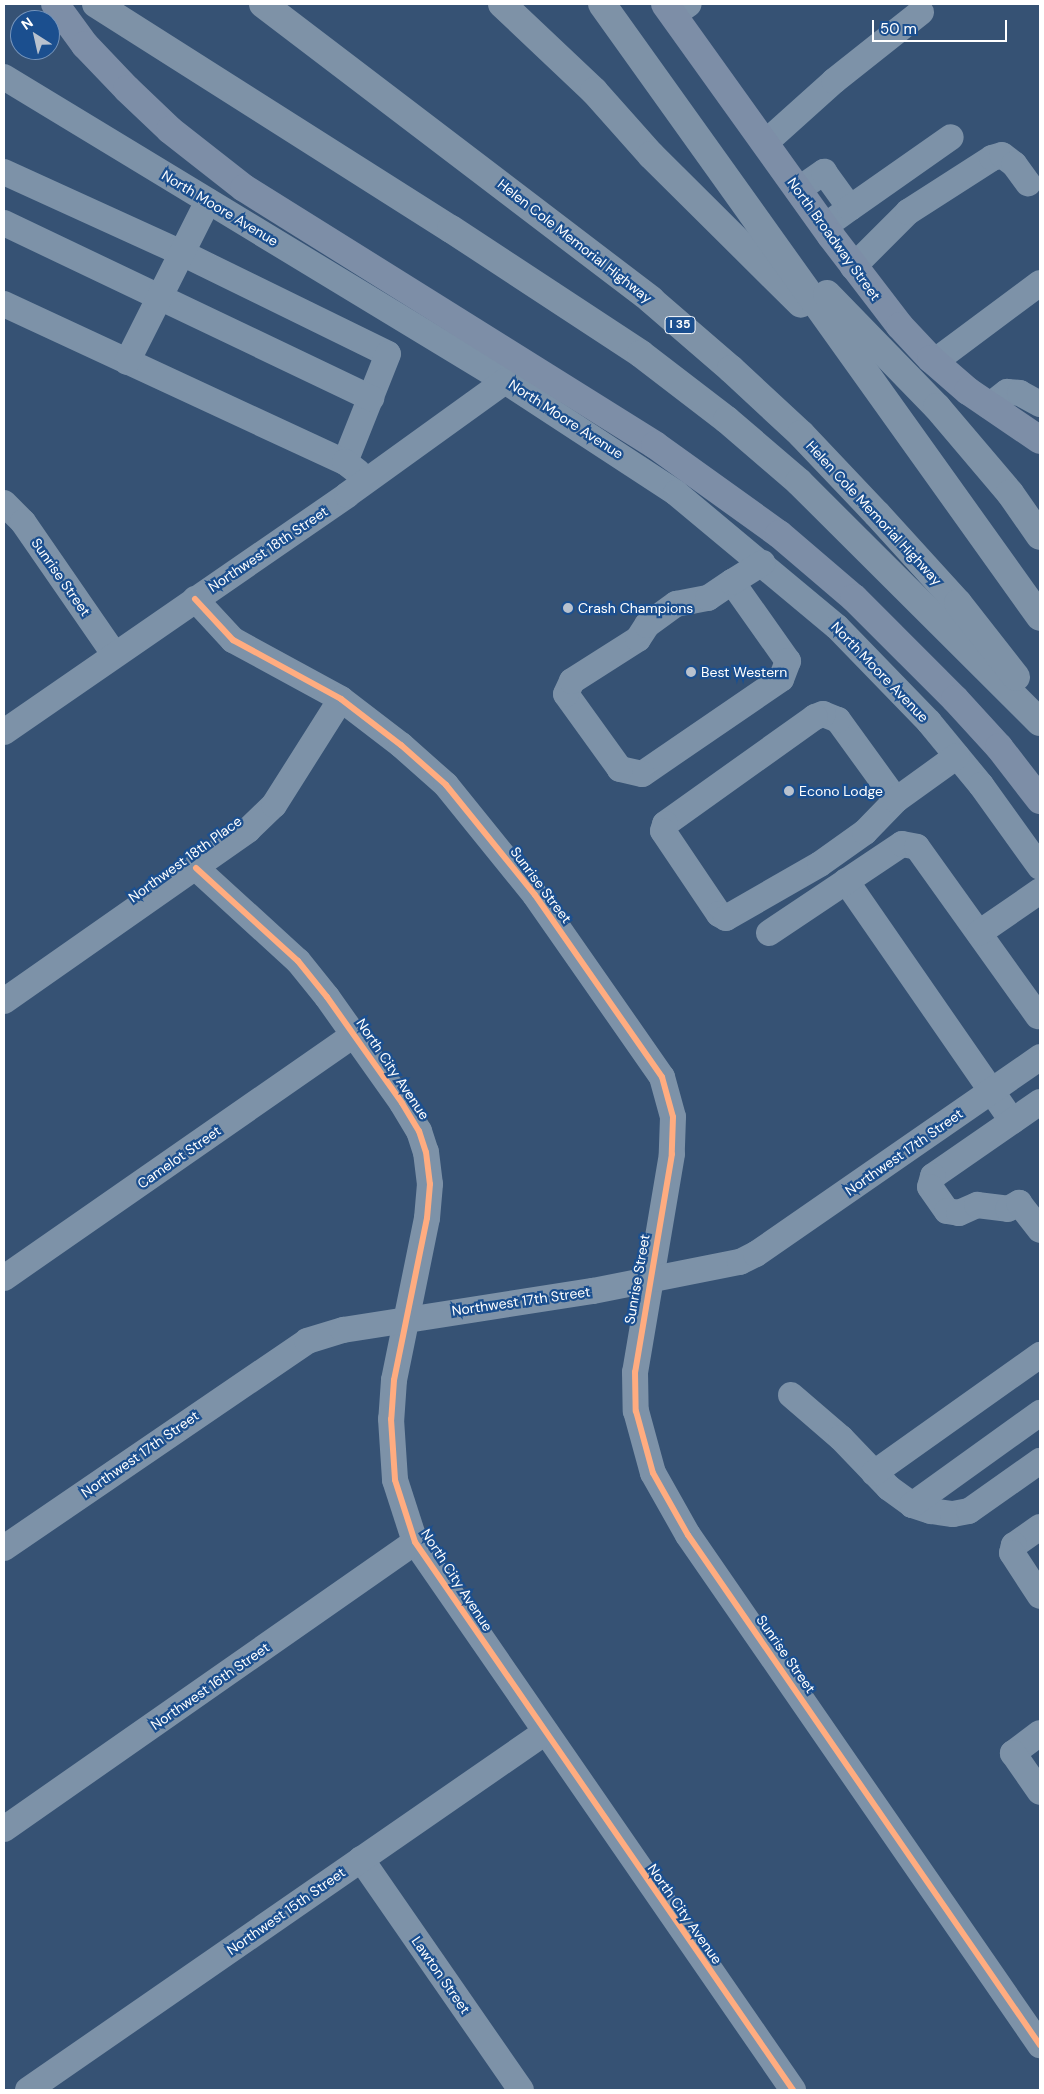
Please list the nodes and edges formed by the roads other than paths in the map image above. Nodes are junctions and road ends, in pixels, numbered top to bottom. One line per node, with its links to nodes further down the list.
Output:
1 (55, 4): 47 (main road)
2 (96, 4): 43 (highway)
3 (263, 4): 42 (highway, Helen Cole Memorial Highway / I 35)
4 (502, 4): 26 (highway)
5 (602, 4): 17 (highway)
6 (675, 7): 10 (main road, North Broadway Street)
7 (922, 12): 10 (street)
8 (4, 77): 14 (street, North Moore Avenue)
9 (951, 137): 15 (street)
10 (765, 143): 13 (main road, North Broadway Street)
11 (4, 172): 19 (street)
12 (1028, 183): 20 (street)
13 (798, 190): 15 (street); 18 (main road, North Broadway Street)
14 (208, 201): 19 (street); 27 (street, North Moore Avenue)
15 (850, 208): 18 (street)
16 (4, 223): 22 (street)
17 (758, 223): 26 (highway); 35 (highway)
18 (824, 226): 20 (main road, North Broadway Street)
19 (182, 253): 22 (street); 28 (street)
20 (853, 267): 25 (main road, North Broadway Street)
21 (1040, 283): 25 (street)
22 (160, 297): 24 (street); 28 (street)
23 (4, 304): 24 (street)
24 (127, 362): 32 (street)
25 (934, 362): 30 (main road, North Broadway Street)
26 (860, 363): 39 (highway)
27 (505, 381): 33 (street, Northwest 18th Street); 36 (street, North Moore Avenue)
28 (371, 398): 32 (street)
29 (1040, 404): 30 (street)
30 (990, 406): 31 (main road, North Broadway Street)
31 (1040, 440)
32 (345, 462): 33 (street)
33 (368, 480): 38 (street, Northwest 18th Street)
34 (4, 503): 40 (street, Sunrise Street)
35 (1040, 536)
36 (763, 563): 37 (street); 45 (street, North Moore Avenue)
37 (732, 582): 37 (street)
38 (195, 599): 40 (street, Northwest 18th Street); 41 (street, Sunrise Street)
39 (1040, 617)
40 (114, 654): 44 (street, Northwest 18th Street)
41 (341, 699): 49 (street, Northwest 18th Place); 63 (street, Sunrise Street)
42 (1040, 709)
43 (1040, 722)
44 (4, 732)
45 (957, 756): 46 (street); 48 (street, North Moore Avenue)
46 (896, 800): 46 (street)
47 (1040, 800)
48 (1040, 867)
49 (196, 868): 54 (street, Northwest 18th Place); 56 (street, North City Avenue)
50 (846, 881): 52 (street); 53 (street); 58 (street)
51 (1040, 891): 53 (street)
52 (769, 933)
53 (978, 933): 55 (street)
54 (4, 1001)
55 (1038, 1016)
56 (354, 1035): 62 (street, Camelot Street); 64 (street, North City Avenue)
57 (1040, 1057): 58 (street, Northwest 17th Street)
58 (991, 1091): 60 (street); 63 (street, Northwest 17th Street)
59 (1040, 1102): 60 (street)
60 (1012, 1121): 61 (street)
61 (1040, 1230)
62 (4, 1278)
63 (649, 1280): 64 (street, Northwest 17th Street); 80 (street, Sunrise Street)
64 (407, 1319): 72 (street, North City Avenue); 73 (street, Northwest 17th Street)
65 (1040, 1355): 69 (street)
66 (791, 1395): 69 (street)
67 (1040, 1413): 70 (street)
68 (1040, 1461): 70 (street)
69 (874, 1473): 70 (street)
70 (912, 1505)
71 (1040, 1527): 74 (street)
72 (416, 1542): 75 (street, North City Avenue); 78 (street, Northwest 16th Street)
73 (4, 1548)
74 (1040, 1596)
75 (544, 1733): 79 (street, Northwest 15th Street); 83 (street, North City Avenue)
76 (1037, 1736): 77 (street)
77 (1033, 1782)
78 (4, 1829)
79 (361, 1859): 81 (street, Northwest 15th Street); 82 (street, Lawton Street)
80 (1040, 2045)
81 (28, 2090)
82 (521, 2090)
83 (793, 2090)

